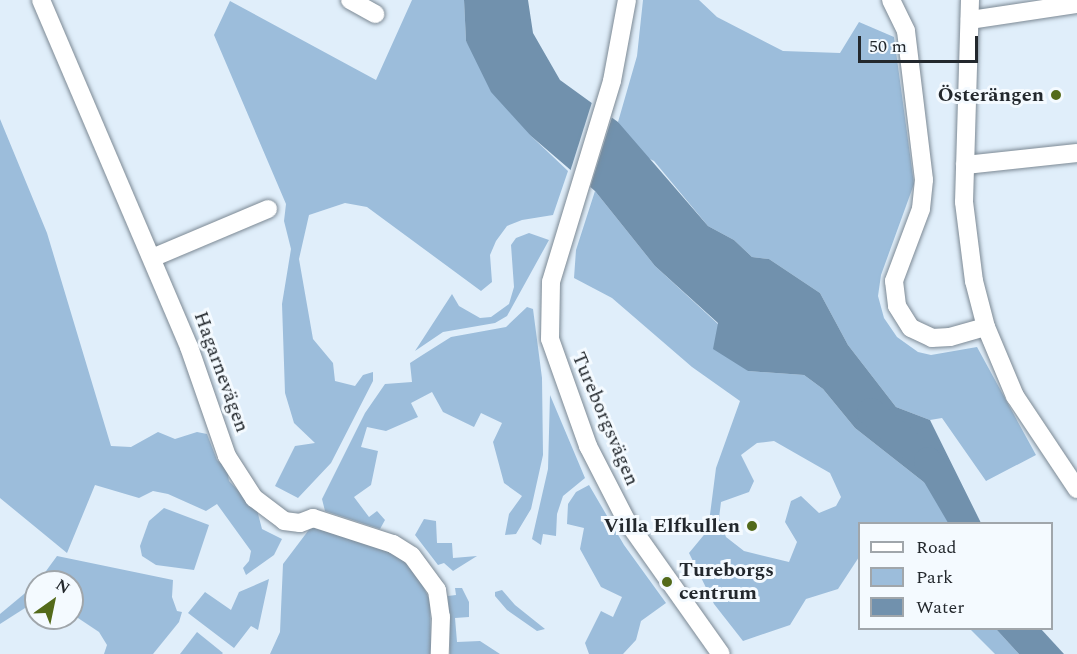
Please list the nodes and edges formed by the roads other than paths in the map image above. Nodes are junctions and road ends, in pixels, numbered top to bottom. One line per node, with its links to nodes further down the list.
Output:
1 (41, 0): 12 (street, Hagarnevägen)
2 (350, 0): 7 (street)
3 (627, 0): 16 (street, Tureborgsvägen)
4 (891, 0): 13 (street)
5 (970, 0): 8 (street)
6 (1077, 4): 8 (street)
7 (375, 14)
8 (970, 20): 10 (street)
9 (1077, 153): 10 (street)
10 (965, 165): 13 (street)
11 (268, 209): 12 (street)
12 (152, 258): 15 (street, Hagarnevägen)
13 (986, 327): 14 (street)
14 (1077, 489)
15 (440, 654)
16 (721, 654)

